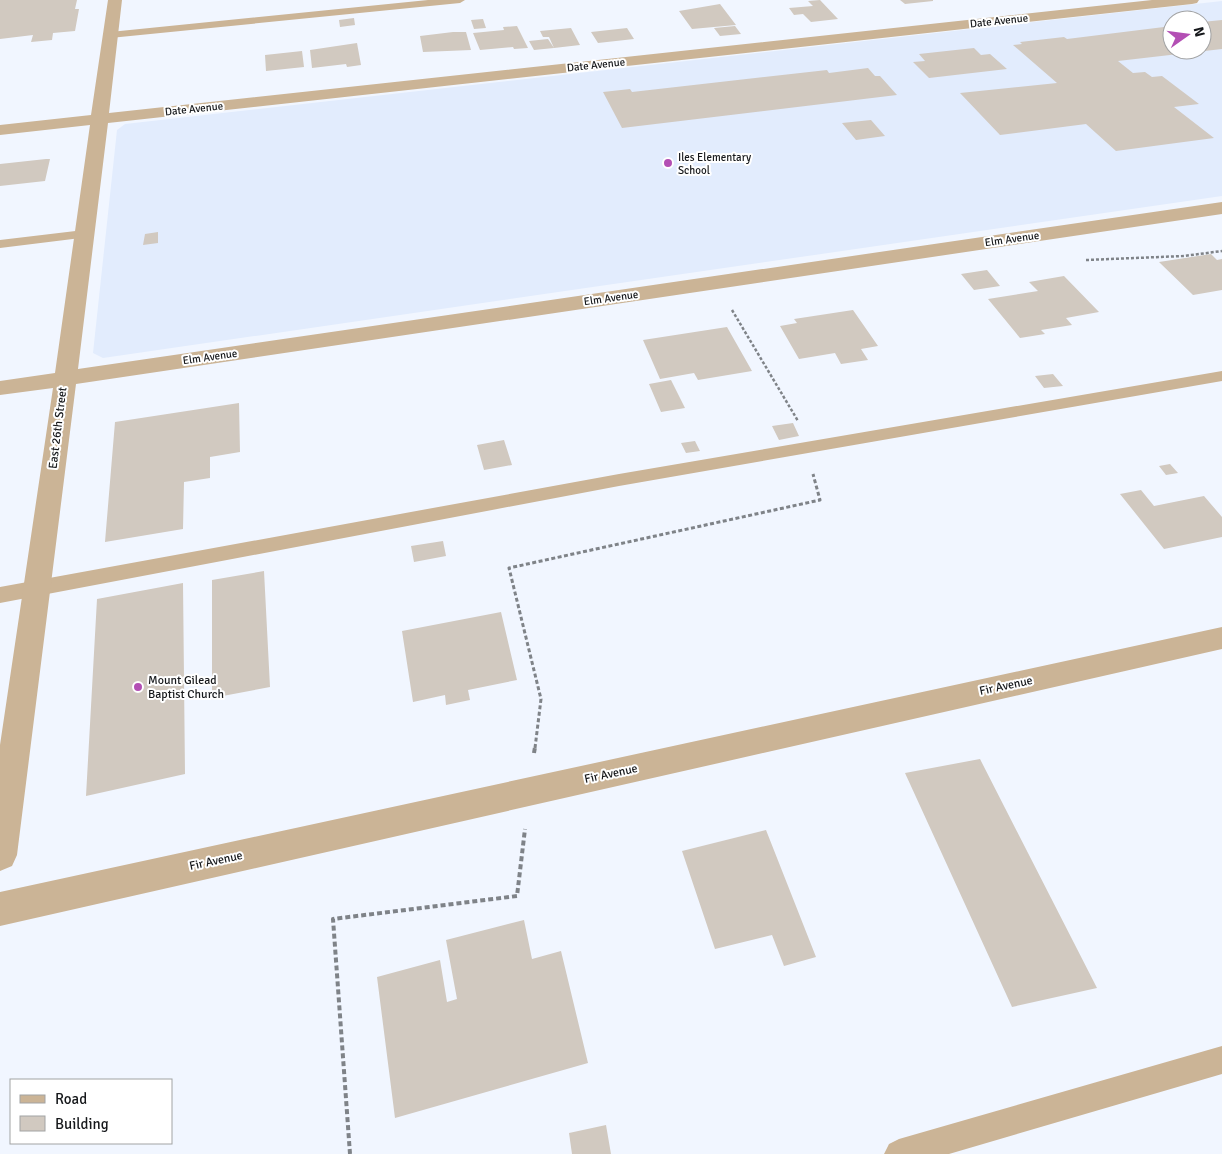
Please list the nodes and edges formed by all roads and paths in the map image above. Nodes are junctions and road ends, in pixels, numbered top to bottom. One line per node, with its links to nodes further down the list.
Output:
1 (115, 0): 4 (street, East 26th Street)
2 (460, 0): 4 (lane)
3 (1192, 0): 5 (street, Date Avenue)
4 (110, 35): 5 (street, East 26th Street)
5 (99, 120): 6 (street, Date Avenue); 8 (street, East 26th Street)
6 (0, 130)
7 (1222, 208): 14 (street, Elm Avenue)
8 (84, 234): 9 (lane); 14 (street, East 26th Street)
9 (0, 244)
10 (1222, 251): 11 (path)
11 (1076, 260)
12 (742, 308): 16 (path)
13 (1222, 376): 18 (lane)
14 (64, 378): 15 (street, Elm Avenue); 18 (street, East 26th Street)
15 (0, 388)
16 (801, 427)
17 (813, 472): 21 (path)
18 (38, 588): 19 (lane); 23 (street, East 26th Street)
19 (0, 595)
20 (1222, 638): 24 (street, Fir Avenue)
21 (534, 758)
22 (525, 827): 26 (path)
23 (0, 856)
24 (0, 909)
25 (1222, 1060): 27 (lane)
26 (350, 1154)
27 (899, 1154)

